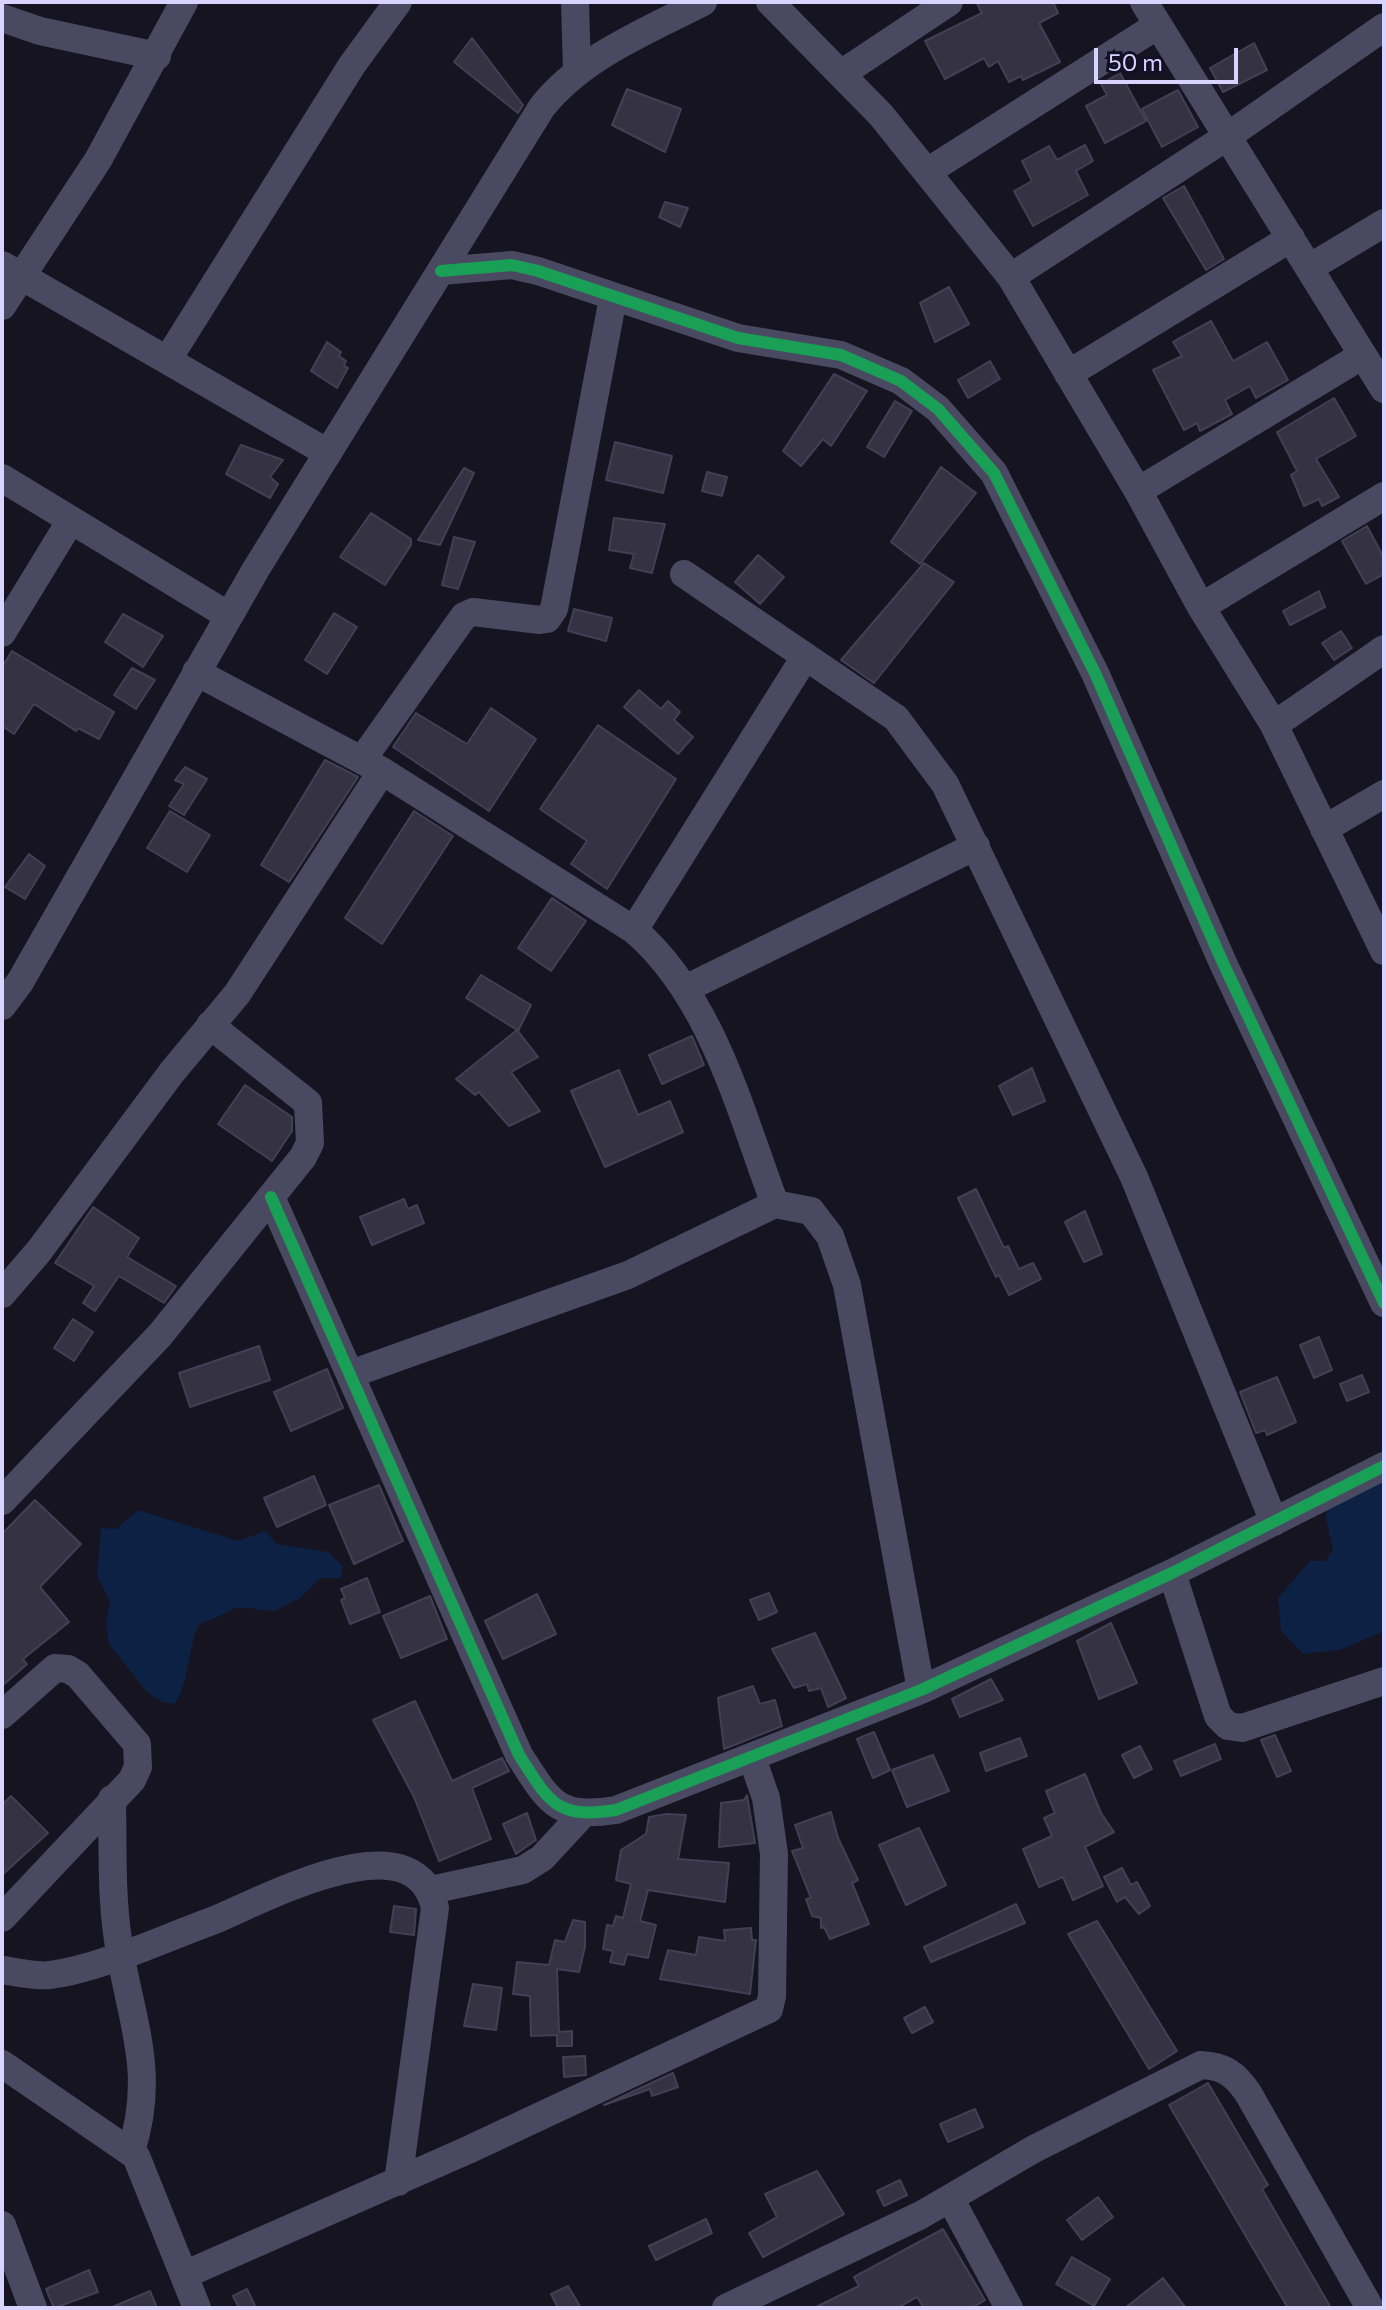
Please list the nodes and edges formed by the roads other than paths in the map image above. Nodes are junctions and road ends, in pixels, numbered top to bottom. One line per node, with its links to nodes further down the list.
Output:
1 (184, 2): 10 (street)
2 (398, 2): 24 (street)
3 (575, 2): 11 (street)
4 (703, 2): 11 (street)
5 (770, 2): 12 (street)
6 (949, 2): 12 (street)
7 (1151, 13): 13 (street); 14 (street)
8 (2, 18): 10 (street)
9 (1384, 27): 13 (street)
10 (157, 56): 18 (street)
11 (577, 71): 19 (street)
12 (841, 74): 14 (street)
13 (1228, 136): 16 (street); 20 (street)
14 (927, 172): 20 (street)
15 (1384, 223): 17 (street)
16 (1291, 238): 17 (street); 25 (street)
17 (1309, 268): 23 (street)
18 (11, 270): 22 (street); 24 (street)
19 (441, 271): 21 (street); 27 (street)
20 (1011, 277): 25 (street)
21 (613, 298): 40 (street); 53 (street)
22 (2, 306)
23 (1363, 355): 26 (street); 29 (street)
24 (168, 359): 27 (street)
25 (1068, 374): 29 (street)
26 (1384, 389)
27 (328, 453): 34 (street)
28 (2, 478): 31 (street)
29 (1138, 491): 33 (street)
30 (1384, 496): 33 (street)
31 (71, 520): 34 (street); 35 (street)
32 (684, 574): 37 (street)
33 (1201, 607): 39 (street)
34 (229, 616): 38 (street)
35 (2, 633)
36 (1384, 649): 39 (street)
37 (805, 657): 43 (street); 44 (street)
38 (196, 672): 40 (street); 46 (street)
39 (1274, 725): 42 (street)
40 (372, 766): 44 (street); 49 (street)
41 (1384, 794): 42 (street)
42 (1324, 829): 45 (street)
43 (976, 846): 47 (street); 58 (street)
44 (634, 930): 47 (street)
45 (1384, 951)
46 (11, 976): 48 (street)
47 (685, 989): 51 (street)
48 (2, 1006)
49 (210, 1025): 50 (street); 52 (street)
50 (271, 1197): 54 (street); 56 (street)
51 (775, 1204): 54 (street); 61 (street)
52 (2, 1294)
53 (1384, 1303)
54 (351, 1374): 65 (street)
55 (1384, 1466): 58 (street)
56 (14, 1472): 57 (street)
57 (2, 1501)
58 (1274, 1522): 59 (street)
59 (1172, 1573): 60 (street); 61 (street)
60 (1384, 1681)
61 (921, 1690): 63 (street)
62 (2, 1715): 64 (street)
63 (752, 1758): 65 (street); 72 (street)
64 (112, 1799): 67 (street); 68 (street)
65 (581, 1816): 66 (street)
66 (431, 1890): 68 (street); 72 (street)
67 (2, 1918)
68 (121, 1955): 69 (street); 71 (street)
69 (2, 1970)
70 (6, 2071): 71 (street)
71 (131, 2151): 75 (street)
72 (398, 2182): 75 (street)
73 (950, 2198): 78 (street); 79 (street); 80 (street)
74 (2, 2225): 76 (street)
75 (184, 2275): 77 (street)
76 (33, 2308)
77 (197, 2308)
78 (726, 2308)
79 (1009, 2308)
80 (1370, 2308)

